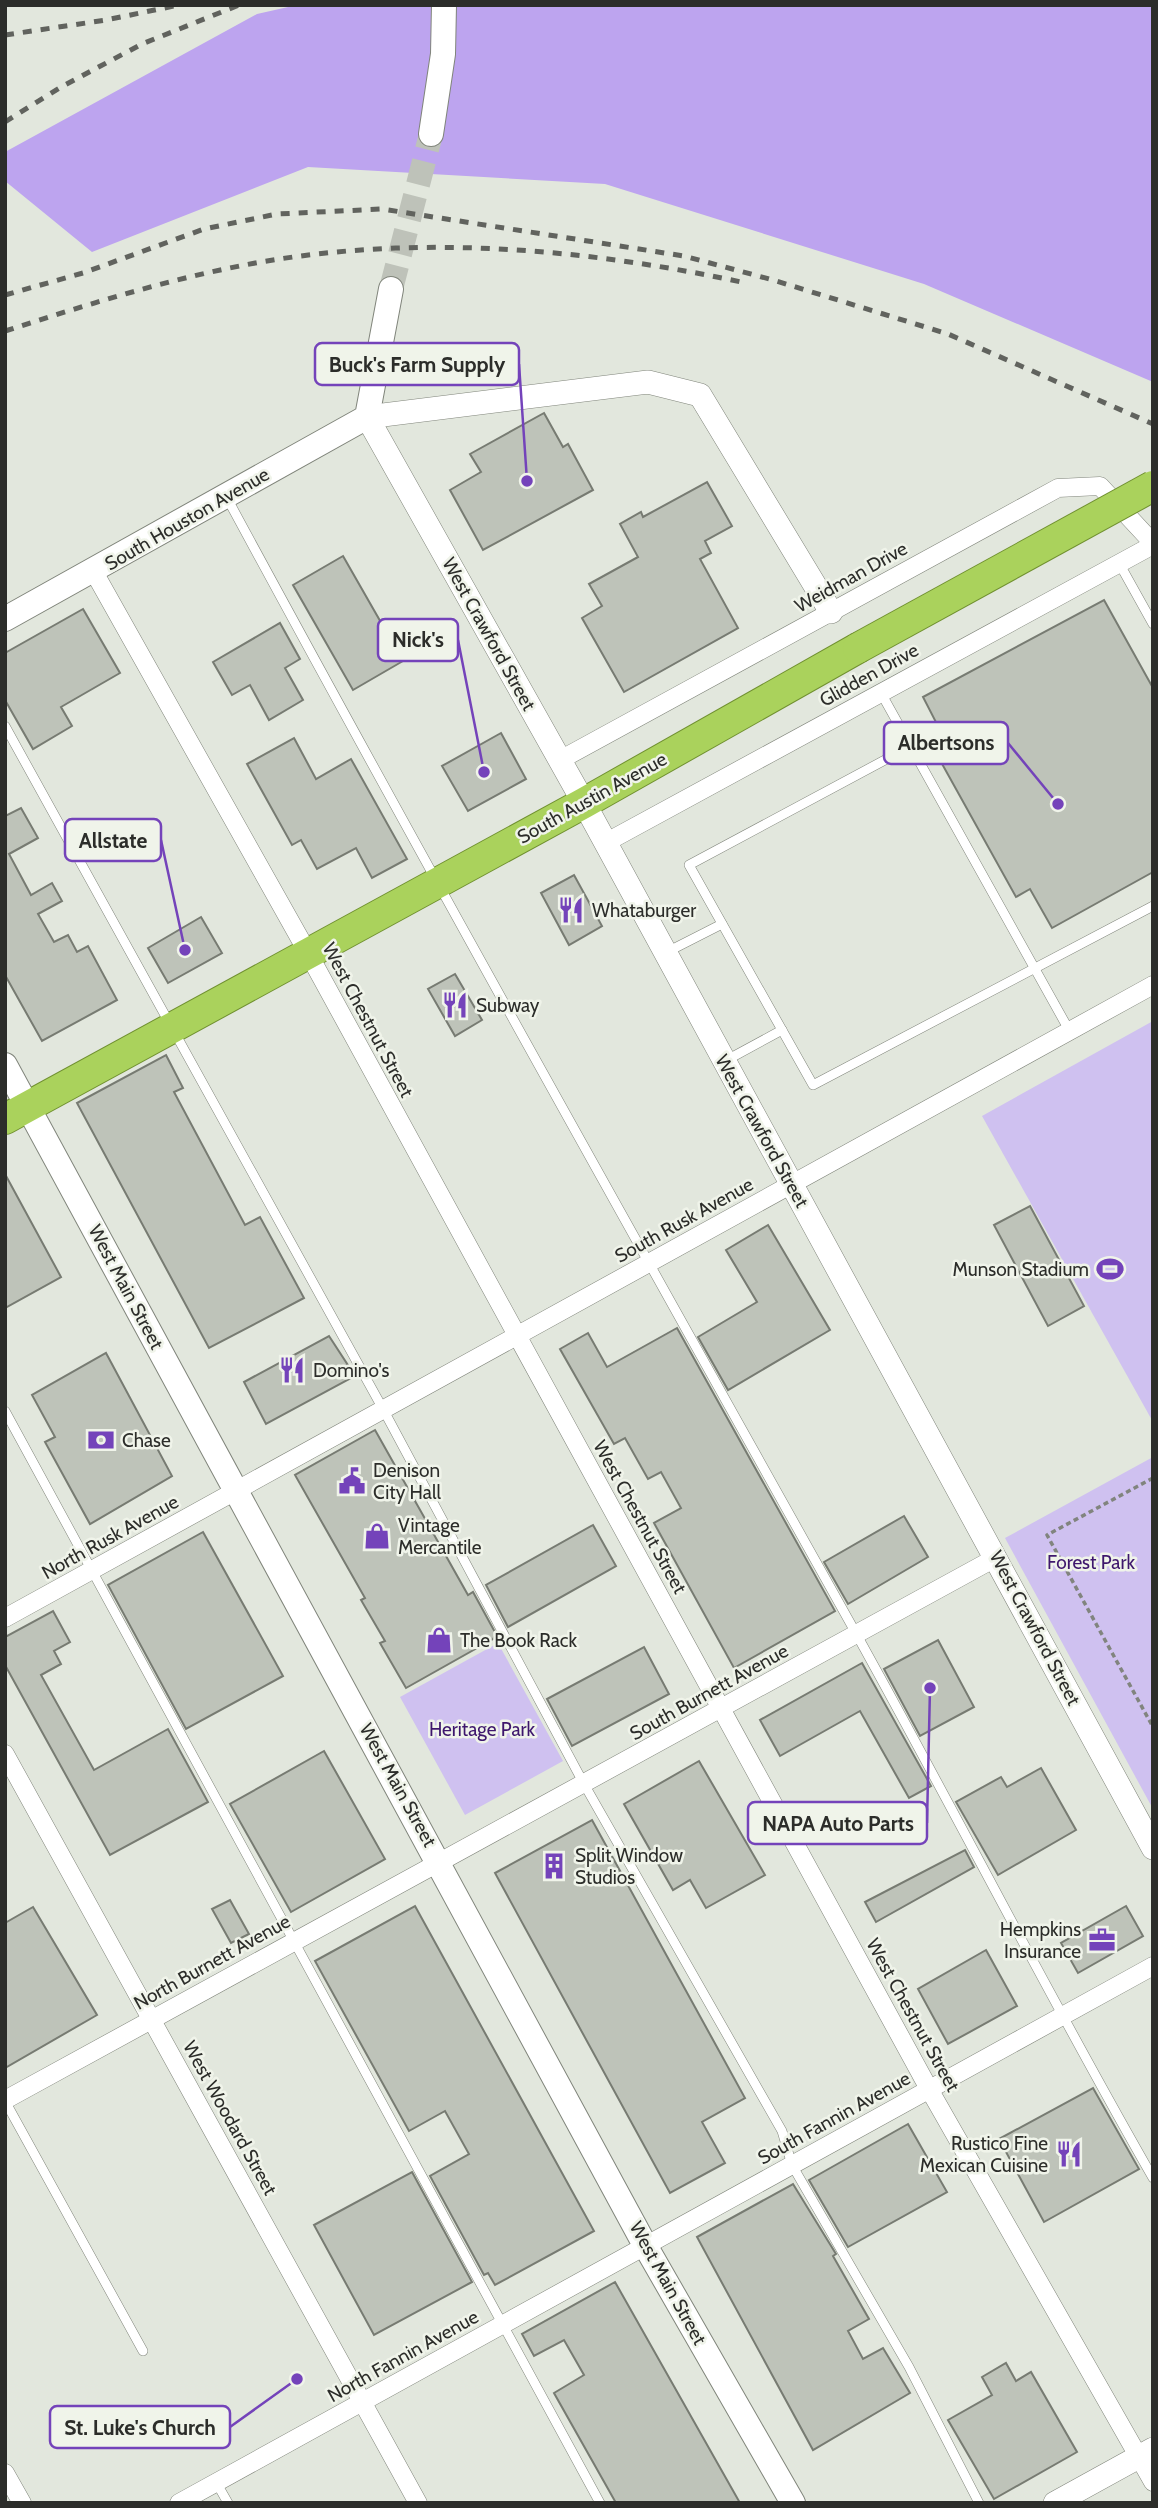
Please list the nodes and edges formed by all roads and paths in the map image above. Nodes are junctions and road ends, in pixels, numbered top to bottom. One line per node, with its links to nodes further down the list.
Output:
1 (444, 5): 2 (main road)
2 (431, 134)
3 (391, 289): 4 (main road)
4 (366, 417): 6 (main road, South Houston Avenue); 10 (street); 16 (street, West Crawford Street)
5 (1153, 486): 17 (highway, South Austin Avenue, bridge)
6 (226, 497): 9 (main road, South Houston Avenue); 19 (lane)
7 (1153, 544): 8 (street, Glidden Drive); 10 (street, Weidman Drive)
8 (1119, 563): 12 (lane); 13 (street, Glidden Drive)
9 (94, 572): 11 (main road, South Houston Avenue); 22 (street, West Chestnut Street)
10 (831, 612): 16 (street, Weidman Drive)
11 (5, 619)
12 (1153, 624)
13 (881, 693): 15 (lane); 18 (street, Glidden Drive)
14 (5, 726): 26 (lane)
15 (911, 746): 21 (lane); 24 (lane)
16 (560, 760): 17 (street, West Crawford Street)
17 (584, 803): 18 (street, West Crawford Street); 19 (highway, South Austin Avenue)
18 (605, 843): 23 (street, West Crawford Street)
19 (435, 884): 22 (highway, South Austin Avenue); 33 (lane)
20 (1153, 906): 24 (lane)
21 (722, 923): 23 (lane); 27 (lane)
22 (308, 953): 26 (highway, South Austin Avenue); 34 (street, West Chestnut Street)
23 (665, 953): 29 (street, West Crawford Street)
24 (1033, 967): 27 (lane); 28 (lane)
25 (1153, 985): 28 (street, South Rusk Avenue)
26 (173, 1027): 31 (highway, South Austin Avenue); 35 (lane)
27 (782, 1030): 29 (lane)
28 (1069, 1030): 32 (street, South Rusk Avenue)
29 (723, 1061): 32 (street, West Crawford Street)
30 (5, 1065): 31 (main road, West Main Street)
31 (17, 1113): 38 (main road, West Main Street)
32 (791, 1185): 33 (street, South Rusk Avenue); 39 (street, West Crawford Street)
33 (648, 1263): 34 (street, South Rusk Avenue); 42 (lane)
34 (516, 1335): 35 (street, South Rusk Avenue); 43 (street, West Chestnut Street)
35 (383, 1409): 38 (street, South Rusk Avenue); 46 (lane)
36 (5, 1411): 40 (lane)
37 (1153, 1478): 44 (path)
38 (236, 1492): 40 (street, North Rusk Avenue); 48 (main road, West Main Street)
39 (997, 1556): 42 (street, South Burnett Avenue); 47 (street, West Crawford Street)
40 (92, 1570): 41 (street, North Rusk Avenue); 49 (lane)
41 (5, 1618)
42 (856, 1634): 43 (street, South Burnett Avenue); 51 (lane)
43 (722, 1709): 46 (street, South Burnett Avenue); 53 (street, West Chestnut Street)
44 (1153, 1727)
45 (5, 1754): 52 (street, West Woodard Street)
46 (584, 1784): 48 (street, South Burnett Avenue); 55 (lane)
47 (1153, 1848)
48 (440, 1862): 49 (street, North Burnett Avenue); 57 (main road, West Main Street)
49 (295, 1941): 52 (street, North Burnett Avenue); 58 (lane)
50 (1153, 1966): 51 (street, South Fannin Avenue)
51 (1060, 2017): 53 (street, South Fannin Avenue); 56 (lane)
52 (152, 2019): 54 (street, North Burnett Avenue); 60 (street, West Woodard Street)
53 (929, 2089): 55 (street, South Fannin Avenue); 61 (street, West Chestnut Street)
54 (5, 2100): 59 (lane)
55 (792, 2165): 57 (street, South Fannin Avenue); 71 (lane)
56 (1153, 2178)
57 (646, 2247): 58 (street, North Fannin Avenue); 70 (main road, West Main Street)
58 (504, 2325): 60 (street, North Fannin Avenue); 69 (lane)
59 (143, 2351)
60 (362, 2402): 63 (street, North Fannin Avenue); 68 (street, West Woodard Street)
61 (1146, 2453): 64 (street, West Chestnut Street); 72 (street)
62 (5, 2473): 65 (street)
63 (216, 2482): 66 (street, North Fannin Avenue); 67 (lane)
64 (1153, 2482)
65 (22, 2503)
66 (179, 2503)
67 (228, 2503)
68 (418, 2503)
69 (600, 2503)
70 (793, 2503)
71 (979, 2503)
72 (1055, 2503)

